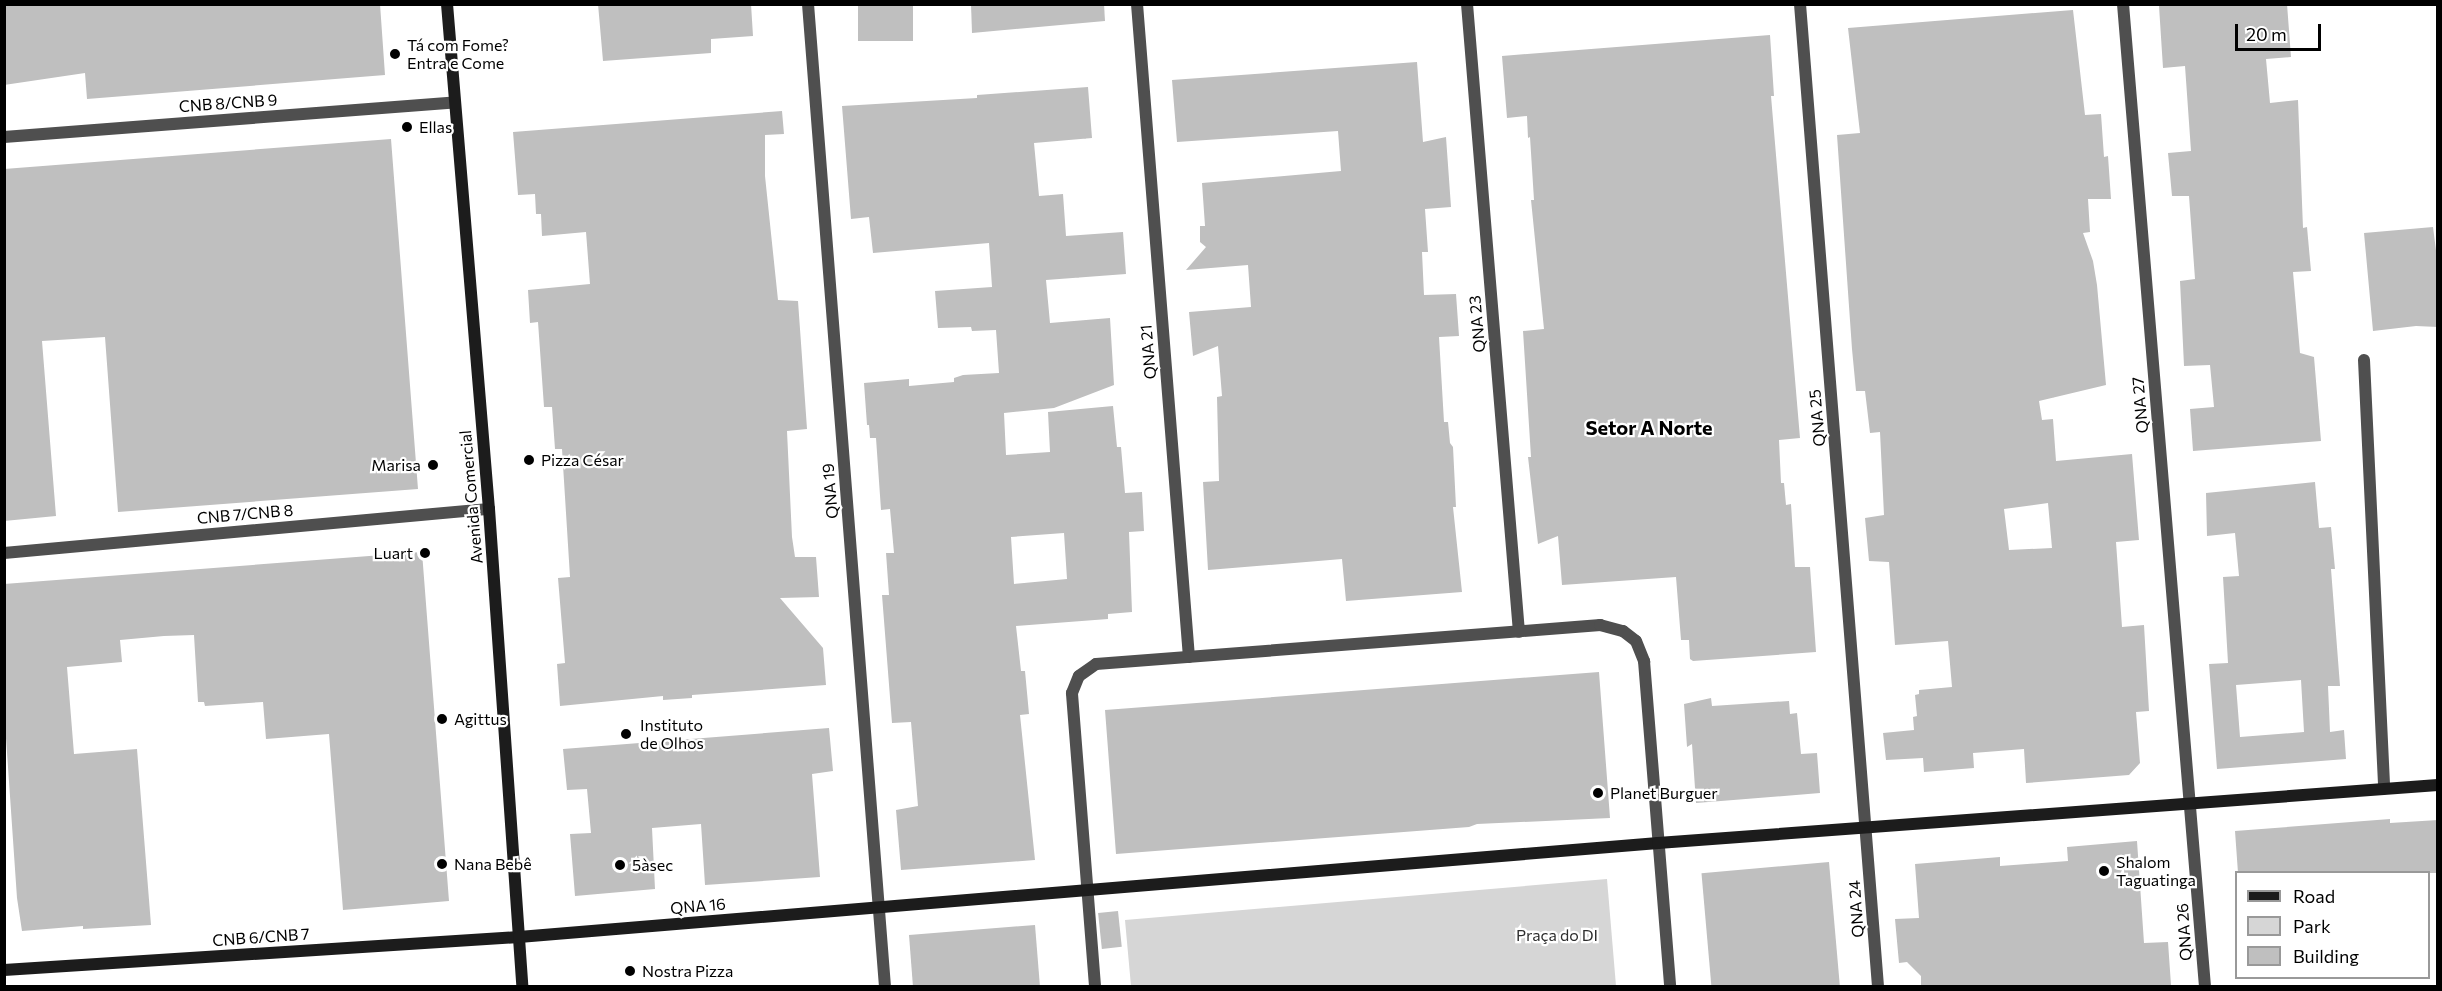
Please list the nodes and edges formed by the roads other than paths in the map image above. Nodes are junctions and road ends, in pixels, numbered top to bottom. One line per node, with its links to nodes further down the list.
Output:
1 (447, 4): 7 (street, Avenida Comercial)
2 (808, 4): 20 (street, QNA 19)
3 (1137, 4): 13 (street, QNA 21)
4 (1800, 4): 17 (street, QNA 25)
5 (2123, 4): 16 (street, QNA 27)
6 (1467, 9): 12 (street, QNA 23)
7 (454, 102): 8 (street, CNB 8/CNB 9); 10 (street, Avenida Comercial)
8 (4, 137)
9 (2364, 360): 15 (street)
10 (489, 509): 11 (street, CNB 7/CNB 8); 21 (street, Avenida Comercial)
11 (4, 553)
12 (1519, 632): 13 (street); 18 (street)
13 (1189, 657): 19 (street)
14 (2438, 785): 15 (street, QNA 16)
15 (2384, 789): 16 (street, QNA 16)
16 (2191, 803): 17 (street, QNA 16); 28 (street, QNA 26)
17 (1867, 828): 18 (street, QNA 16); 27 (street, QNA 24)
18 (1658, 843): 19 (street, QNA 16); 26 (street)
19 (1087, 889): 20 (street, QNA 16); 25 (street)
20 (880, 908): 21 (street, QNA 16); 24 (street, QNA 19)
21 (519, 937): 22 (street, CNB 6/CNB 7); 23 (street, Avenida Comercial)
22 (4, 970)
23 (522, 987)
24 (885, 987)
25 (1095, 987)
26 (1670, 987)
27 (1878, 987)
28 (2205, 987)

